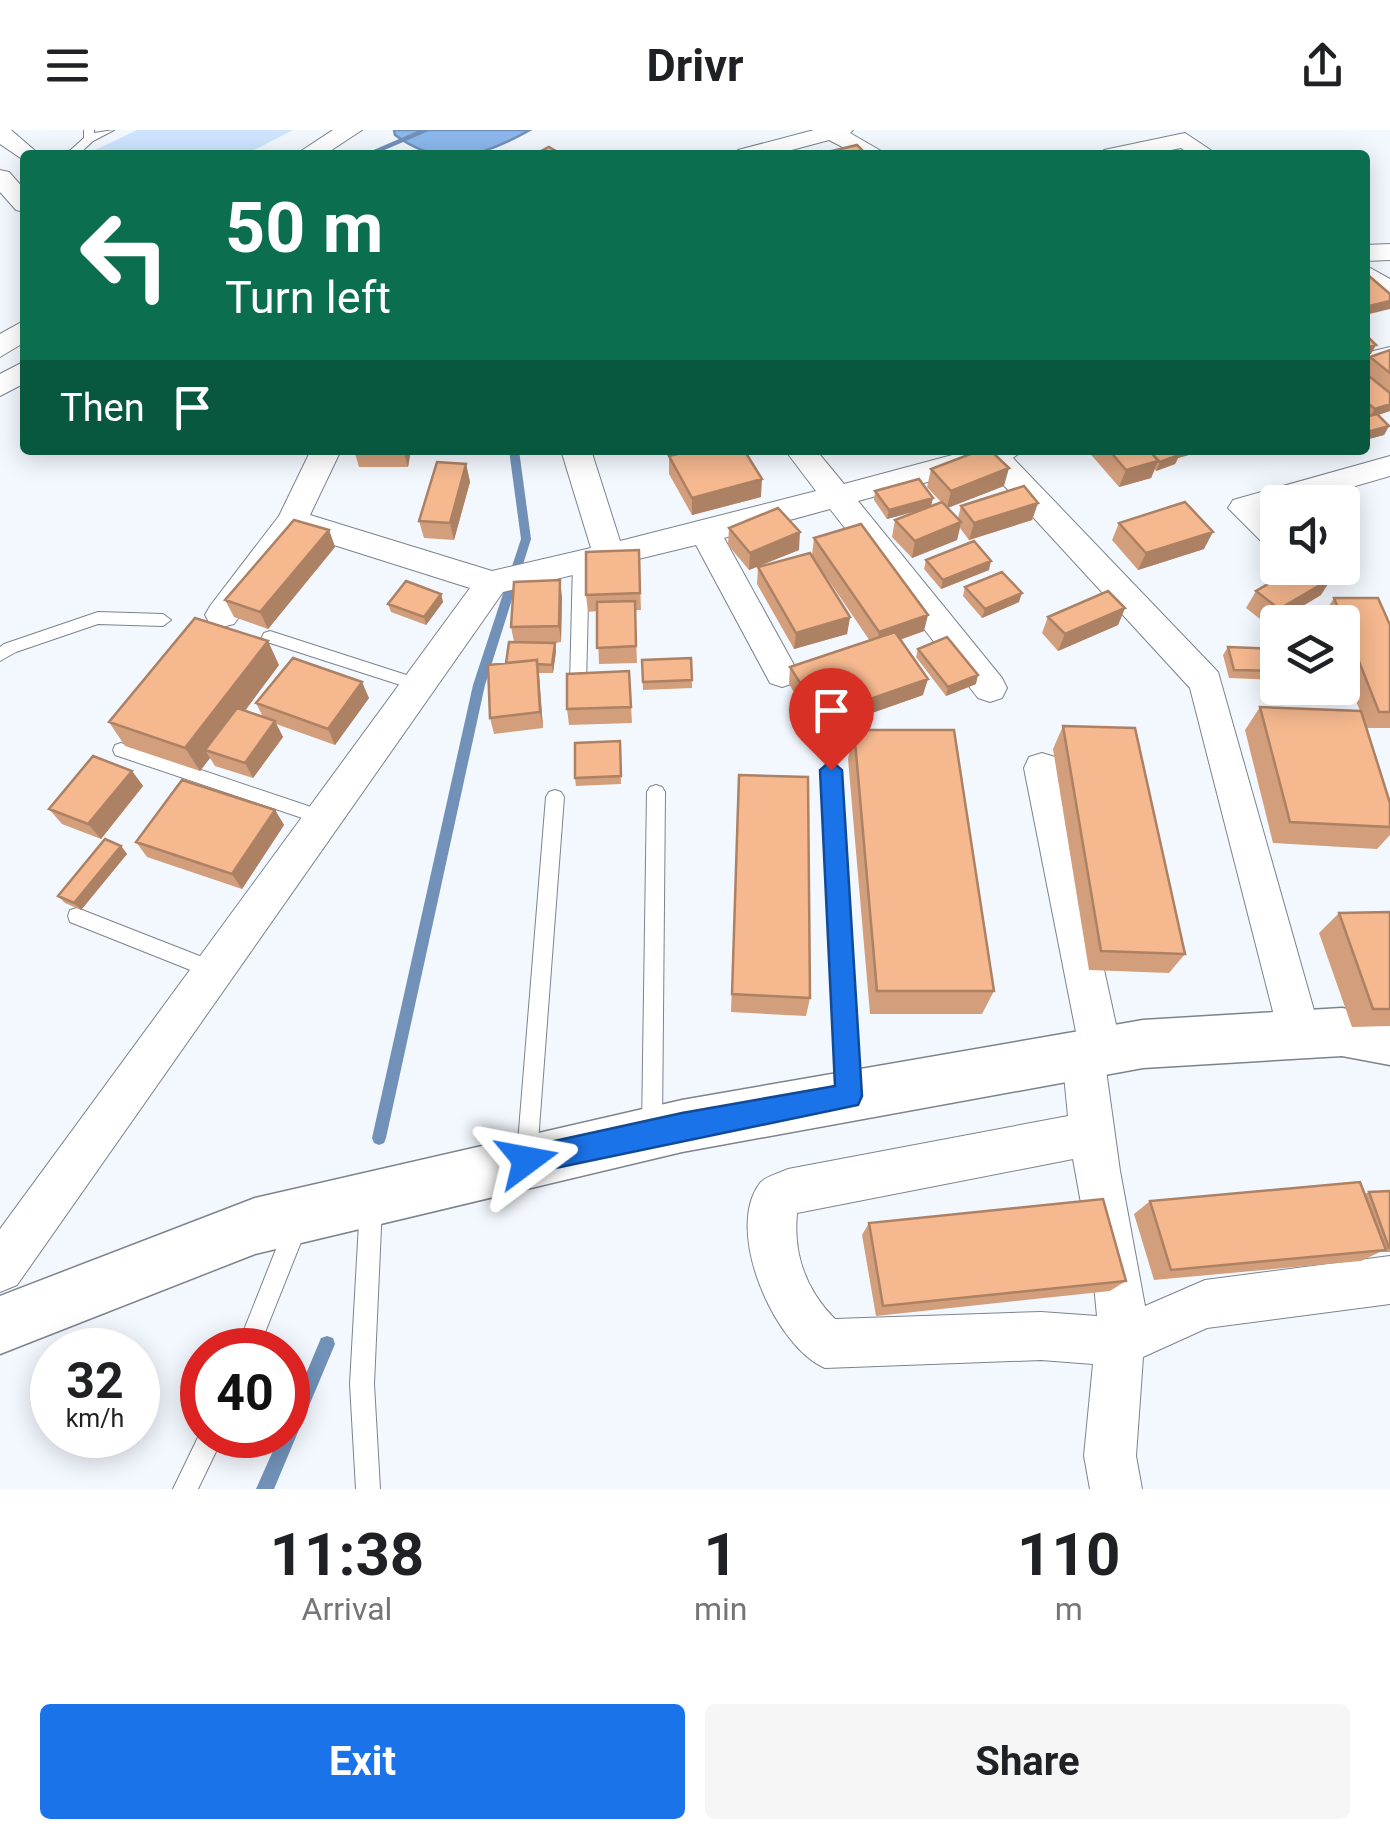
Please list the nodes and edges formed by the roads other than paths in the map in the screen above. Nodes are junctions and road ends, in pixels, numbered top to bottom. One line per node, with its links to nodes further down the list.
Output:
1 (109, 130): 5 (lane)
2 (350, 130): 8 (street)
3 (836, 131): 9 (street); 10 (street)
4 (0, 133): 7 (street)
5 (89, 134)
6 (1179, 135): 11 (street); 12 (street)
7 (22, 150)
8 (316, 150)
9 (765, 150)
10 (868, 150)
11 (1129, 150)
12 (1199, 150)
13 (0, 176): 14 (street)
14 (20, 199)
15 (1370, 277): 16 (street)
16 (1390, 292)
17 (20, 332): 18 (street)
18 (0, 348)
19 (324, 455): 28 (street)
20 (577, 455): 31 (street)
21 (804, 455): 26 (street)
22 (981, 455): 26 (street)
23 (1000, 455): 49 (street)
24 (1390, 466): 25 (street)
25 (1324, 485)
26 (836, 495): 30 (street); 40 (street)
27 (1260, 503): 29 (street)
28 (292, 521): 32 (street); 33 (street)
29 (1260, 523)
30 (705, 532): 31 (street); 37 (street)
31 (595, 558): 32 (street); 39 (lane)
32 (494, 583): 38 (street)
33 (222, 615)
34 (163, 620): 36 (lane)
35 (270, 636): 38 (lane)
36 (0, 656)
37 (782, 674)
38 (419, 684): 46 (street)
39 (578, 684)
40 (990, 688)
41 (120, 750): 46 (lane)
42 (1042, 768): 51 (street)
43 (831, 770): 52 (lane)
44 (656, 792): 53 (lane)
45 (555, 797): 55 (lane)
46 (323, 818): 48 (street)
47 (77, 916): 48 (lane)
48 (214, 970): 58 (street)
49 (1300, 1034): 50 (street); 51 (street)
50 (1390, 1041)
51 (1092, 1053): 52 (street); 54 (street)
52 (848, 1096): 53 (street)
53 (652, 1133): 55 (street)
54 (1093, 1133): 62 (street); 62 (street)
55 (527, 1160): 56 (street)
56 (372, 1196): 57 (street); 65 (lane)
57 (302, 1213): 60 (street); 61 (lane)
58 (0, 1268)
59 (1390, 1280): 62 (street)
60 (0, 1325)
61 (256, 1328)
62 (1120, 1342): 66 (street)
63 (200, 1458): 64 (lane)
64 (185, 1489)
65 (368, 1489)
66 (1116, 1489)

